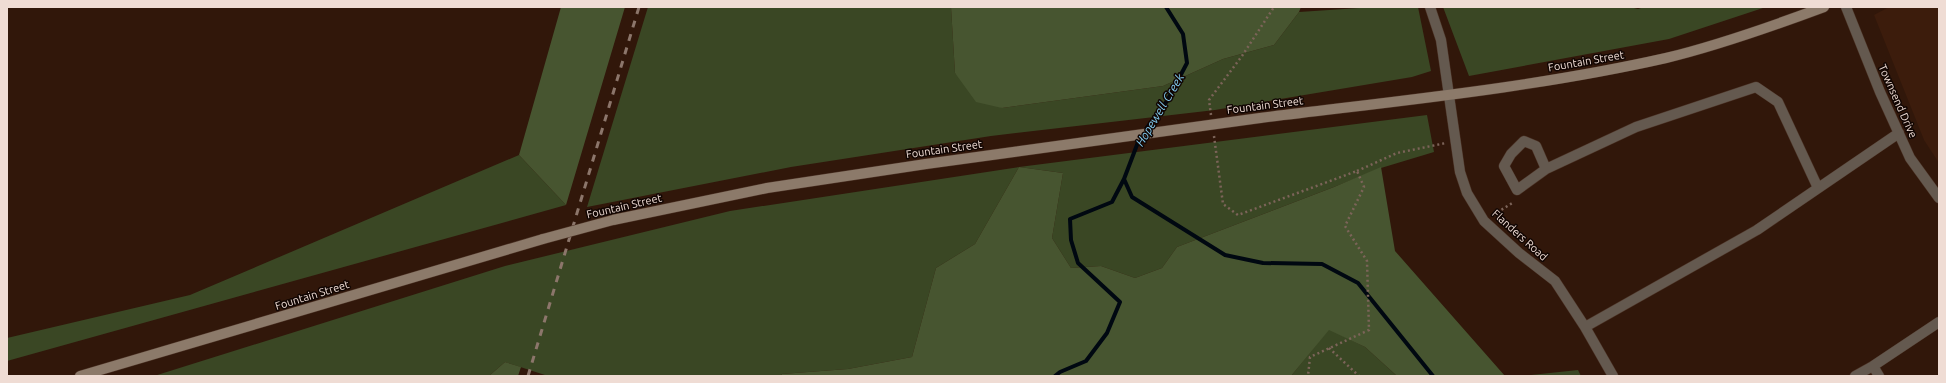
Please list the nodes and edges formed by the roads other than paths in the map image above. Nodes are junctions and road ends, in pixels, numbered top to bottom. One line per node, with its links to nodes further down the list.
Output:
1 (1430, 7): 4 (street, Flanders Road)
2 (1824, 7): 4 (main road, Fountain Street)
3 (1846, 7): 5 (street, Townsend Drive)
4 (1448, 95): 10 (street, Flanders Road); 12 (main road, Fountain Street, bridge)
5 (1899, 134): 7 (street); 8 (street, Townsend Drive)
6 (1546, 169): 6 (street); 7 (street)
7 (1818, 188): 10 (street)
8 (1939, 198)
9 (1939, 322): 11 (street)
10 (1585, 327): 13 (street, Flanders Road)
11 (1873, 366): 14 (street); 15 (street)
12 (80, 376)
13 (1613, 376)
14 (1855, 376)
15 (1879, 376)

